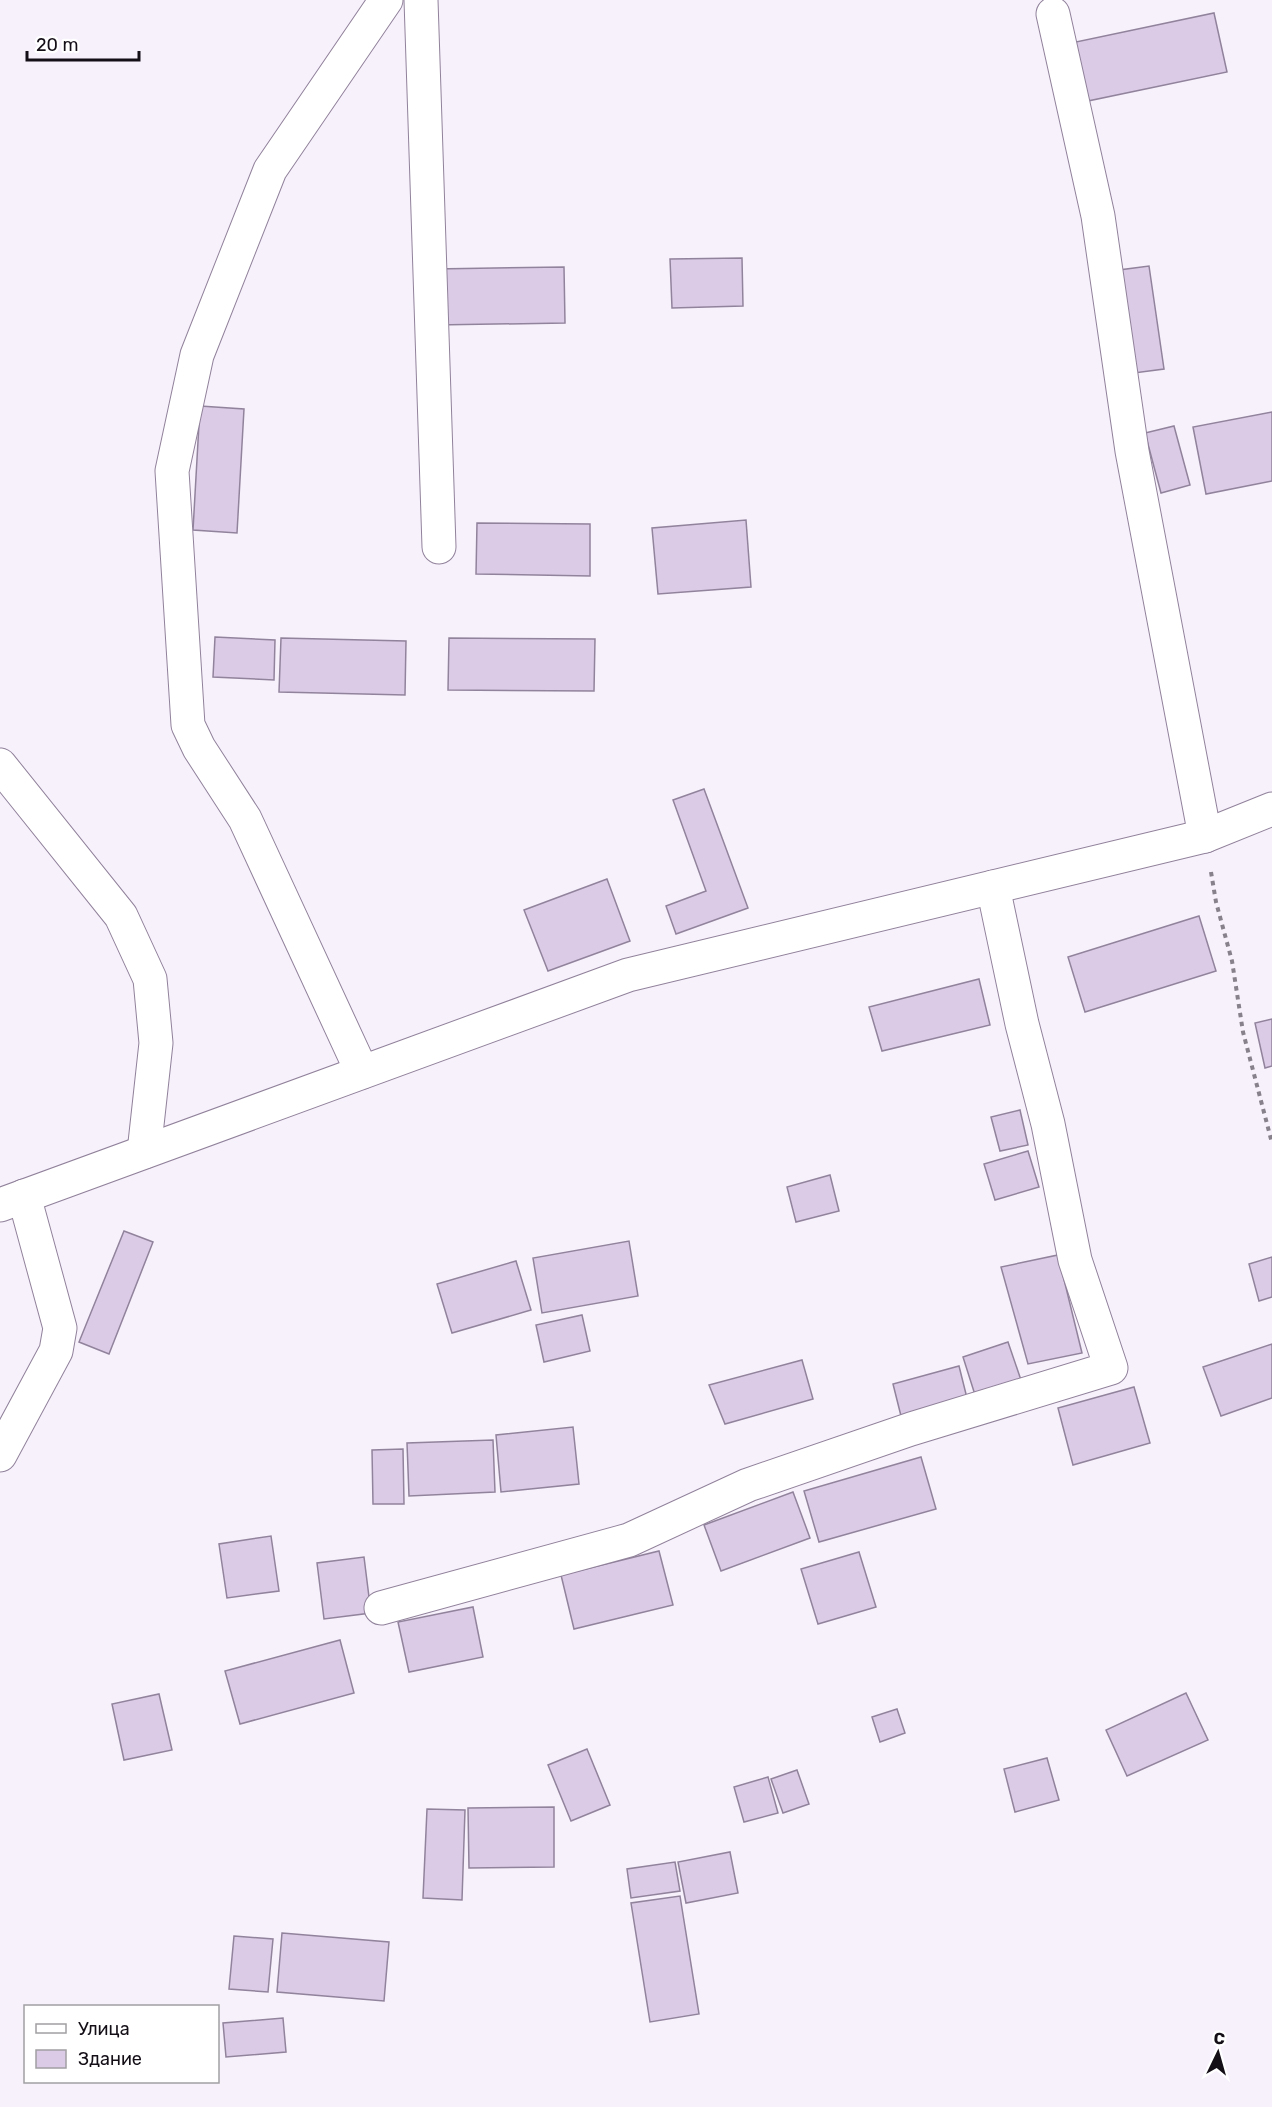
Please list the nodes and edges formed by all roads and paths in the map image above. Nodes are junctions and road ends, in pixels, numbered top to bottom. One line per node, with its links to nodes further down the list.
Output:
1 (386, 0): 9 (street)
2 (421, 0): 4 (street)
3 (1053, 14): 7 (street)
4 (439, 547)
5 (0, 765): 11 (street)
6 (1272, 809): 7 (street)
7 (1205, 836): 8 (street); 10 (path)
8 (993, 887): 9 (street); 14 (street)
9 (362, 1072): 11 (street)
10 (1272, 1143)
11 (144, 1152): 12 (street)
12 (12, 1201): 13 (street)
13 (0, 1455)
14 (381, 1608)

